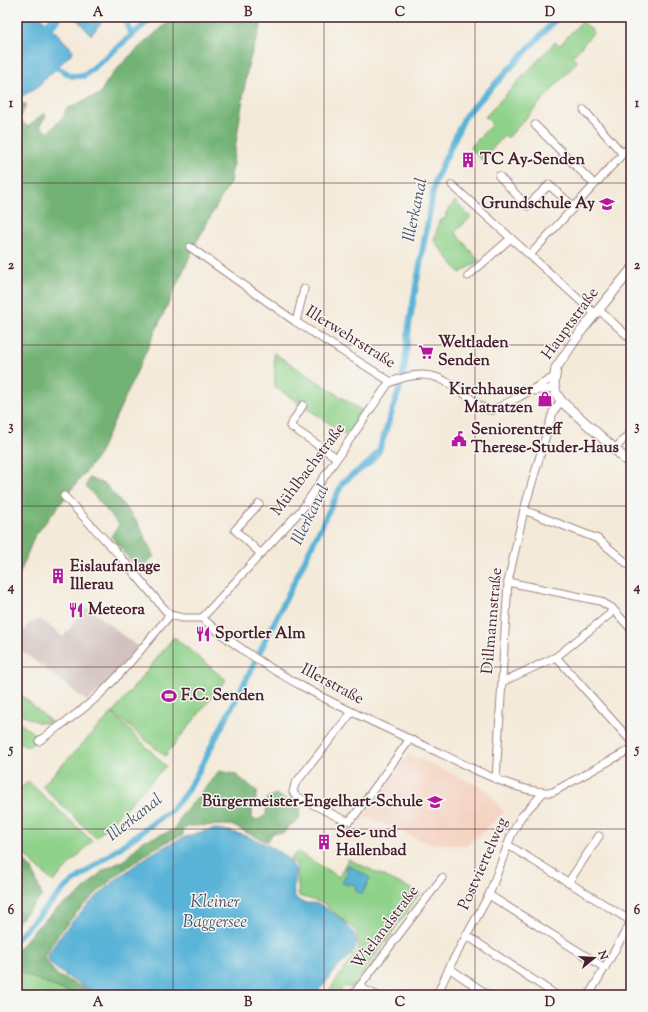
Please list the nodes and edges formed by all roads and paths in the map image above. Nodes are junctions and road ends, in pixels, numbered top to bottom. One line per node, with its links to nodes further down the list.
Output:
1 (584, 110): 4 (street)
2 (535, 125): 6 (street)
3 (631, 145): 4 (street)
4 (622, 153): 6 (street)
5 (499, 176): 8 (street)
6 (594, 184): 8 (street)
7 (452, 185): 9 (street)
8 (574, 207): 11 (street)
9 (511, 238): 11 (street); 13 (street)
10 (190, 247): 16 (street, Illerwehrstraße)
11 (530, 255): 15 (street)
12 (631, 270): 15 (main road, Hauptstraße)
13 (468, 276)
14 (304, 289): 16 (street)
15 (596, 311): 17 (street); 18 (main road, Hauptstraße)
16 (296, 322): 19 (street, Illerwehrstraße)
17 (631, 339)
18 (554, 377): 20 (main road, Hauptstraße); 21 (street, Illerwehrstraße)
19 (393, 381): 21 (street, Illerwehrstraße); 26 (street, Mühlbachstraße)
20 (554, 388): 21 (street, Illerwehrstraße); 22 (main road, Hauptstraße)
21 (527, 393)
22 (561, 401): 25 (main road, Hauptstraße); 30 (street, Dillmannstraße)
23 (303, 405): 26 (street)
24 (631, 431): 25 (street)
25 (616, 449): 27 (main road, Hauptstraße)
26 (337, 458): 31 (street, Mühlbachstraße)
27 (631, 465)
28 (64, 496): 35 (street)
29 (259, 504): 31 (street, Mühlbachstraße)
30 (524, 510): 32 (street); 33 (street, Dillmannstraße)
31 (260, 553): 36 (street, Mühlbachstraße)
32 (629, 565)
33 (508, 582): 34 (street); 39 (street, Dillmannstraße)
34 (612, 608): 37 (street); 38 (street)
35 (170, 615): 36 (street); 42 (street)
36 (202, 618): 40 (street, Illerstraße)
37 (631, 629)
38 (556, 657): 39 (street); 43 (street)
39 (502, 682): 45 (street, Dillmannstraße)
40 (352, 712): 41 (street, Illerstraße); 41 (street)
41 (410, 739): 45 (street, Illerstraße)
42 (39, 741)
43 (631, 741)
44 (631, 749): 46 (street)
45 (496, 779): 46 (street, Illerstraße)
46 (543, 793): 48 (street, Postviertelweg)
47 (599, 836): 50 (street)
48 (508, 845): 50 (street); 51 (street, Postviertelweg)
49 (442, 878): 56 (street, Wielandstraße)
50 (568, 882): 52 (street)
51 (489, 895): 53 (street, Postviertelweg); 55 (street)
52 (631, 922): 55 (street)
53 (466, 935): 54 (street, Postviertelweg); 61 (street)
54 (449, 968): 59 (street, Postviertelweg); 60 (street)
55 (605, 968): 62 (street)
56 (359, 987): 57 (street, Wielandstraße); 58 (street)
57 (353, 995)
58 (376, 995)
59 (437, 995)
60 (488, 995)
61 (556, 995)
62 (589, 995)

